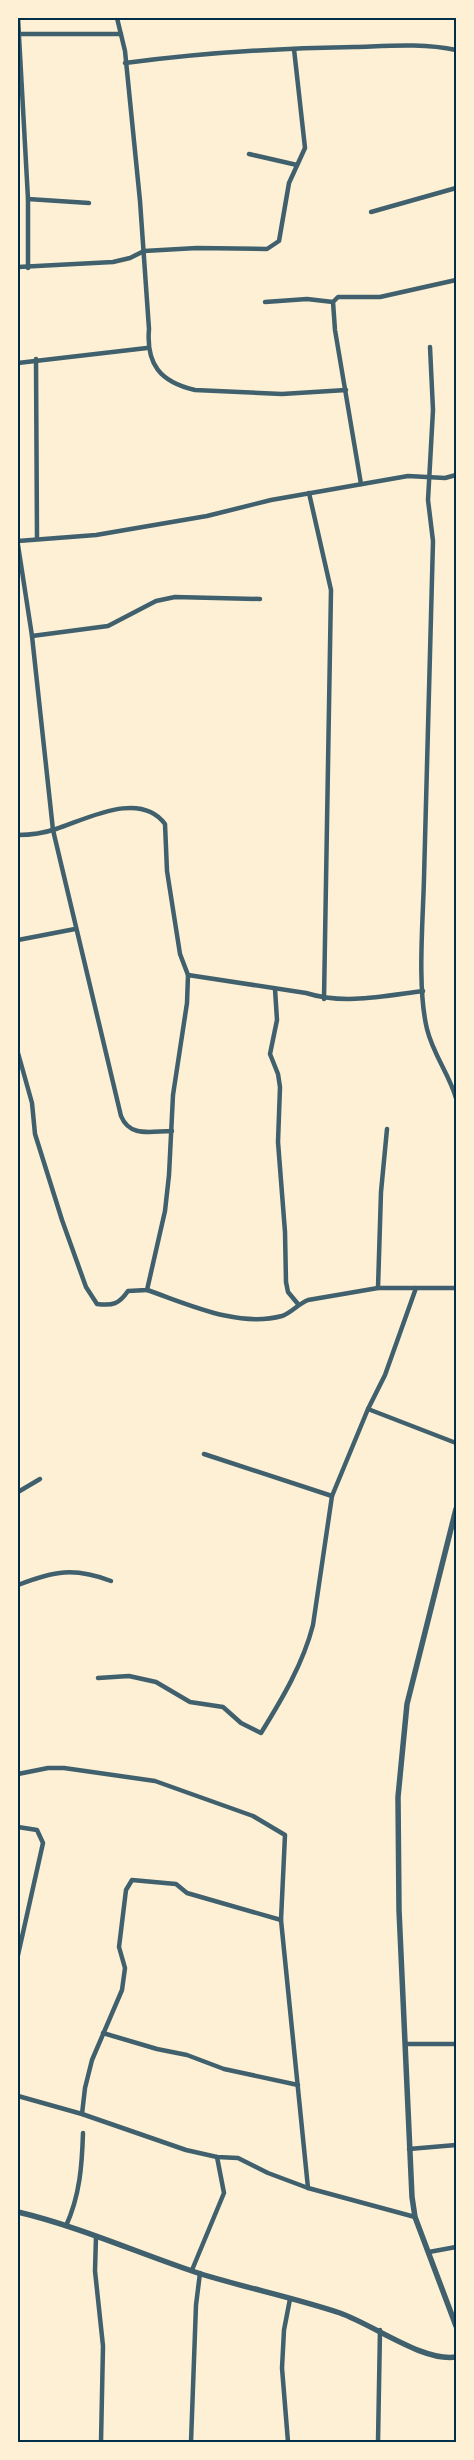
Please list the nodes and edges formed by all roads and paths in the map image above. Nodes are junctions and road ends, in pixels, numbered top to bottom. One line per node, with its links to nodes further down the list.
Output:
1 (18, 18): 3 (street)
2 (117, 18): 4 (street)
3 (18, 34): 4 (street); 11 (street)
4 (121, 34): 7 (street)
5 (294, 49): 6 (street); 7 (street); 9 (street)
6 (456, 50)
7 (125, 63): 14 (street)
8 (249, 154): 9 (street)
9 (296, 165): 14 (street)
10 (456, 188): 13 (street)
11 (28, 199): 12 (street); 16 (street)
12 (89, 203)
13 (371, 212)
14 (144, 251): 16 (street); 21 (street)
15 (18, 267): 16 (street)
16 (28, 268)
17 (456, 280): 19 (street)
18 (265, 302): 19 (street)
19 (333, 302): 24 (street)
20 (430, 347): 26 (street)
21 (147, 348): 22 (street); 24 (street)
22 (36, 359): 23 (street); 29 (street)
23 (18, 363)
24 (346, 390): 27 (street)
25 (456, 475): 26 (street)
26 (428, 478): 27 (street); 39 (street)
27 (361, 484): 28 (street)
28 (309, 493): 29 (street); 40 (street)
29 (37, 538): 30 (street)
30 (18, 543): 32 (street)
31 (260, 599): 32 (street)
32 (32, 636): 33 (street)
33 (53, 830): 34 (street); 35 (street); 37 (street)
34 (18, 835)
35 (75, 929): 36 (street); 44 (street)
36 (18, 940)
37 (188, 975): 38 (street); 44 (street)
38 (275, 989): 40 (street); 49 (street)
39 (423, 991): 40 (street); 42 (street)
40 (324, 999)
41 (18, 1053): 48 (street)
42 (456, 1098)
43 (387, 1129): 45 (street)
44 (172, 1131): 48 (street)
45 (378, 1288): 46 (street); 49 (street)
46 (416, 1288): 47 (street); 50 (street)
47 (456, 1288)
48 (147, 1290): 49 (street)
49 (298, 1304)
50 (368, 1409): 51 (street); 55 (street)
51 (456, 1443)
52 (204, 1454): 55 (street)
53 (40, 1479): 54 (street)
54 (18, 1492)
55 (332, 1496): 59 (street)
56 (456, 1509): 65 (street)
57 (111, 1581): 58 (street)
58 (18, 1585)
59 (98, 1678)
60 (18, 1774): 62 (street)
61 (18, 1827): 63 (street)
62 (281, 1920): 64 (street); 67 (street)
63 (18, 1955)
64 (103, 2033): 67 (street); 69 (street)
65 (406, 2044): 66 (street); 72 (street)
66 (456, 2044)
67 (298, 2085): 74 (street)
68 (18, 2096): 69 (street)
69 (82, 2114): 73 (street)
70 (83, 2133): 77 (street)
71 (456, 2145): 72 (street)
72 (409, 2149): 76 (street)
73 (217, 2157): 74 (street); 81 (street)
74 (308, 2188): 76 (street)
75 (18, 2212): 77 (street)
76 (415, 2217): 80 (street)
77 (66, 2226): 78 (street)
78 (96, 2236): 81 (street); 87 (street)
79 (456, 2247): 80 (street)
80 (429, 2252): 84 (street)
81 (192, 2270): 82 (street)
82 (200, 2273): 83 (street); 88 (street)
83 (290, 2299): 85 (street); 89 (street)
84 (456, 2326)
85 (380, 2330): 86 (street); 90 (street)
86 (456, 2357)
87 (101, 2442)
88 (191, 2442)
89 (288, 2442)
90 (378, 2442)

